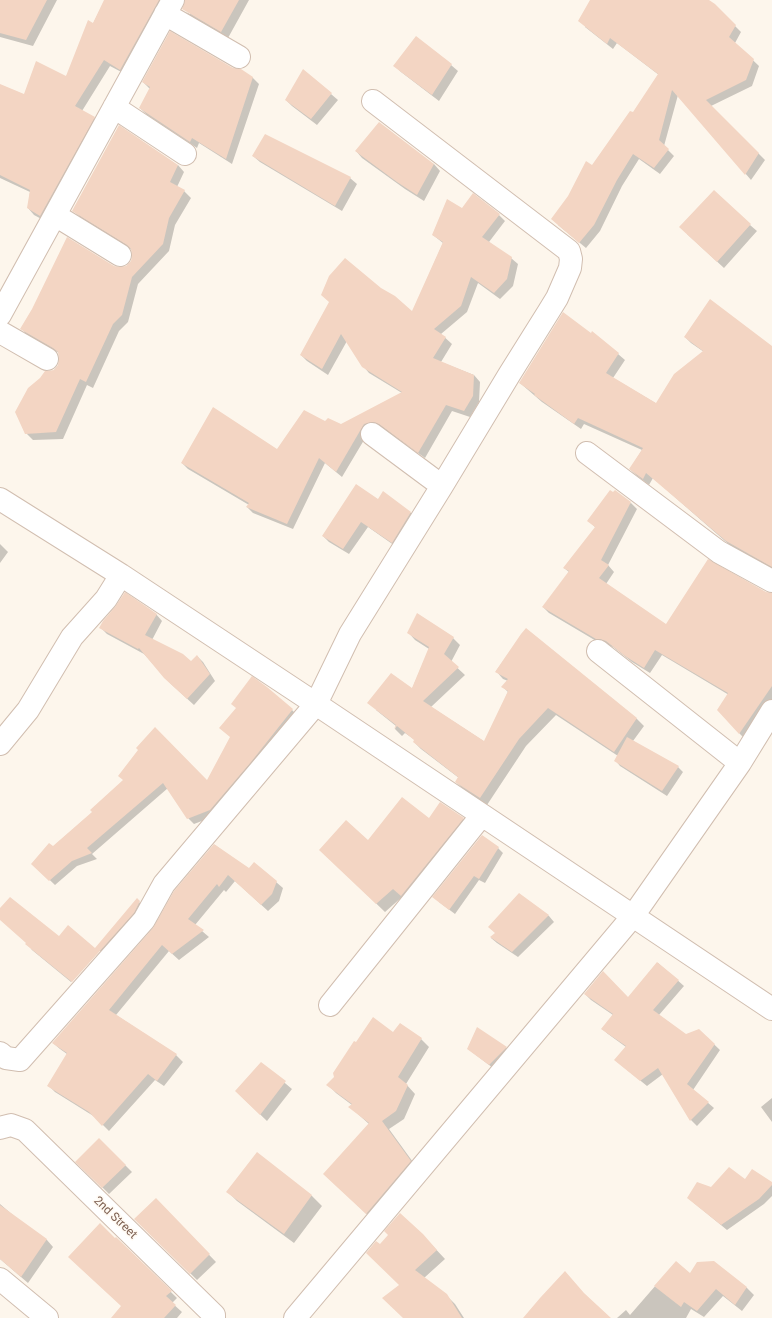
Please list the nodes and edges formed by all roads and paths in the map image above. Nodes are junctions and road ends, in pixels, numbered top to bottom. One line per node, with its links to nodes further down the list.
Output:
1 (169, 7): 2 (street); 4 (street)
2 (239, 57)
3 (374, 101): 13 (street)
4 (114, 107): 5 (street); 6 (street)
5 (185, 154)
6 (55, 215): 7 (street); 8 (street)
7 (120, 255)
8 (0, 315)
9 (0, 332): 10 (street)
10 (47, 359)
11 (372, 434): 13 (street)
12 (587, 453): 16 (street)
13 (442, 486): 18 (street)
14 (0, 499): 15 (street)
15 (121, 575): 18 (street); 20 (street)
16 (772, 581)
17 (598, 651): 21 (street)
18 (316, 704): 22 (street); 26 (street)
19 (772, 711): 21 (street)
20 (0, 744)
21 (740, 763): 23 (street)
22 (482, 815): 23 (street); 24 (street)
23 (634, 916): 25 (street); 31 (street)
24 (330, 1005)
25 (772, 1009)
26 (0, 1053)
27 (6, 1126): 30 (street, 2nd Street)
28 (0, 1279): 29 (street)
29 (47, 1318)
30 (214, 1318)
31 (294, 1318)

